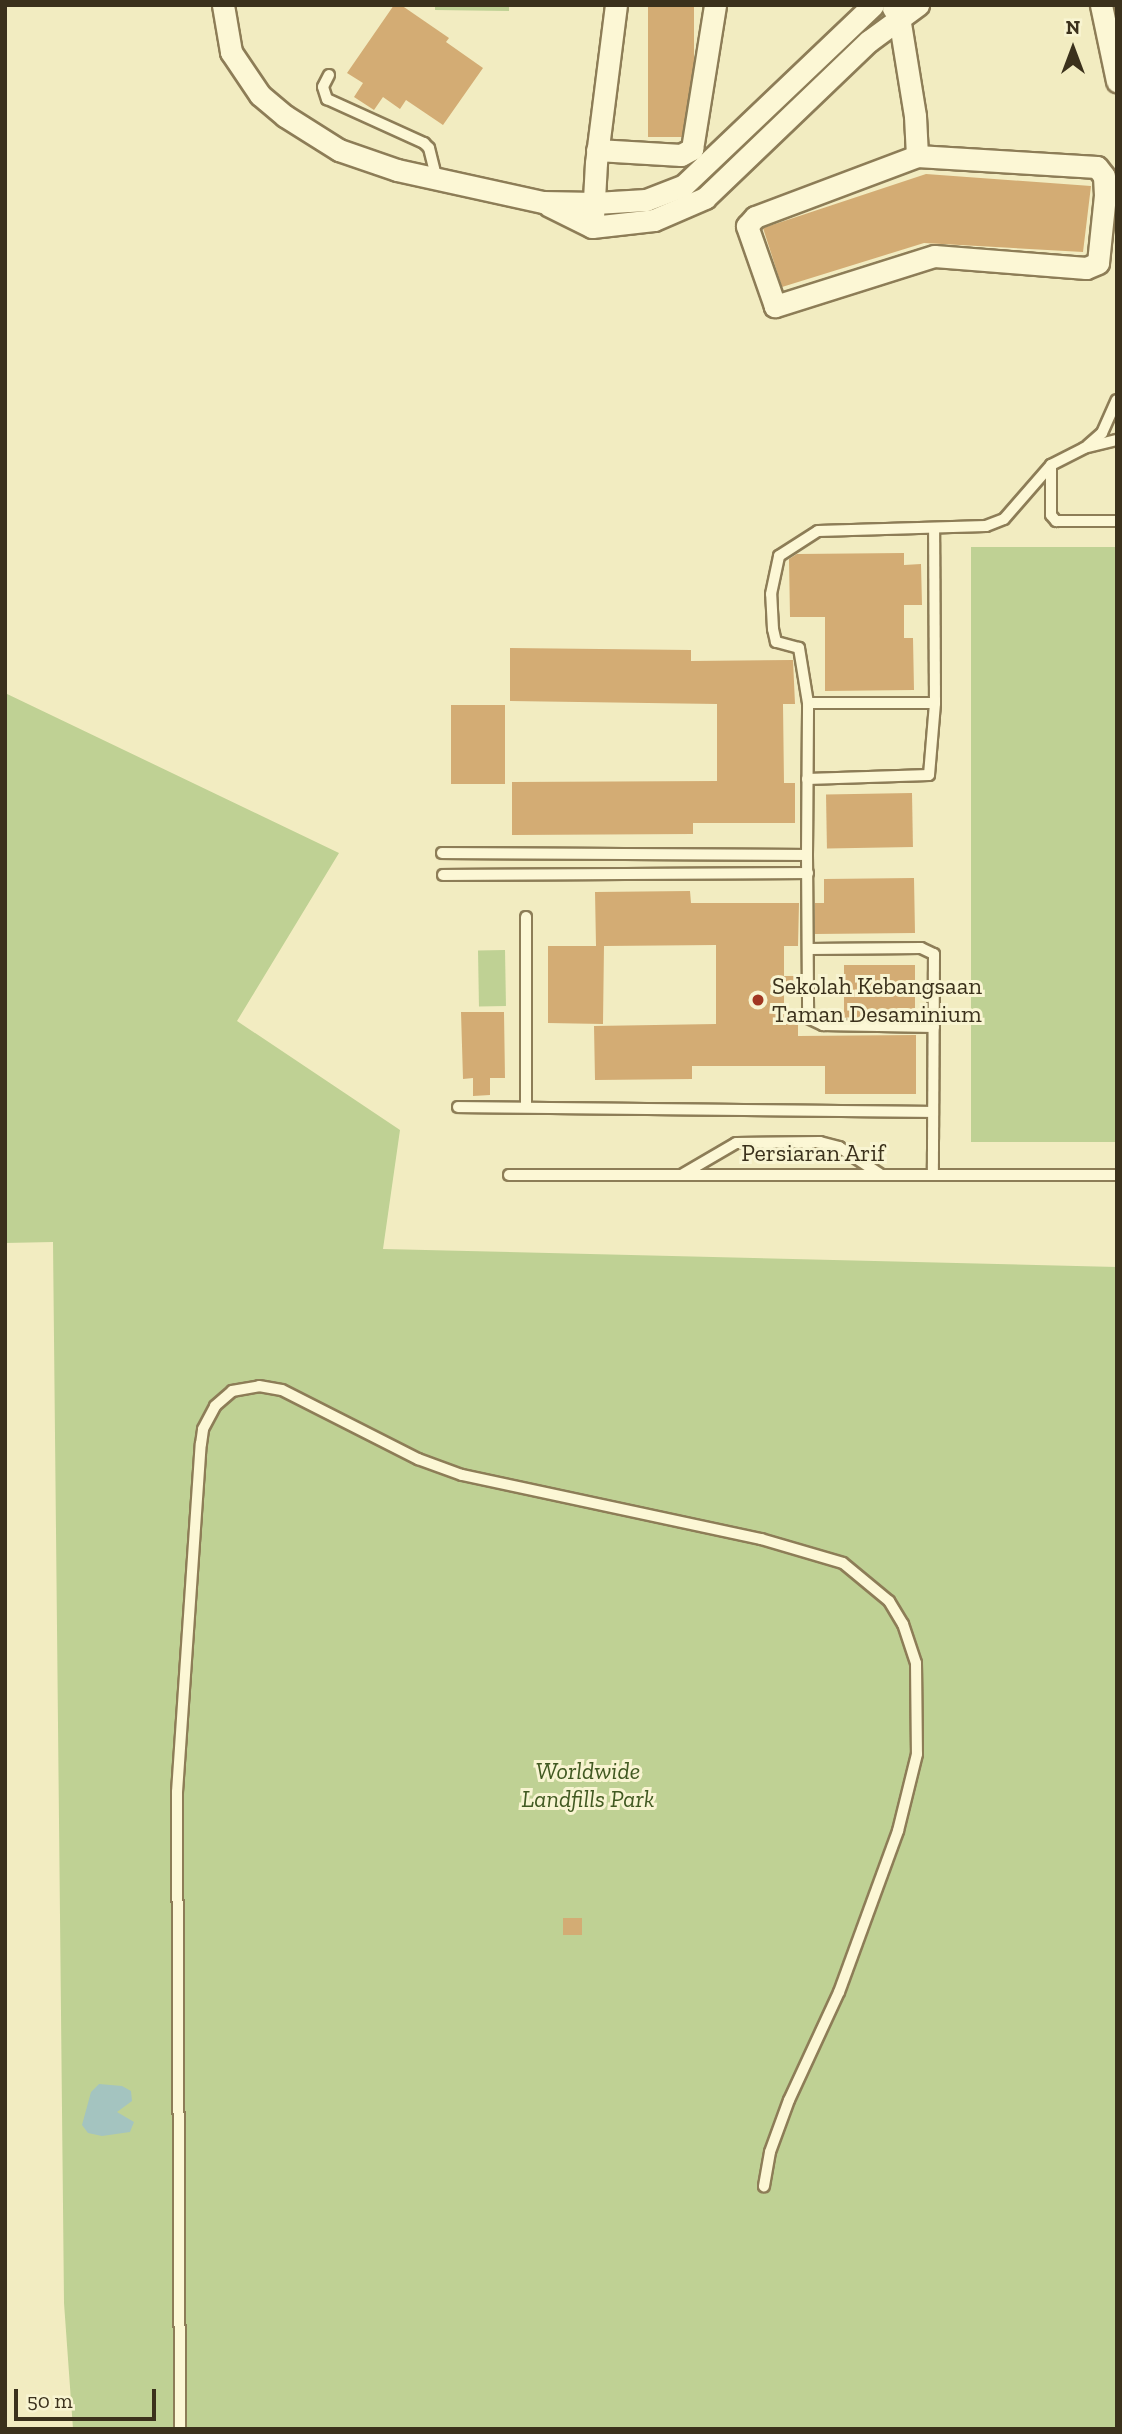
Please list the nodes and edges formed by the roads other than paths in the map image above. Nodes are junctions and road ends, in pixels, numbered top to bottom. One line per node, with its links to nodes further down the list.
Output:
1 (223, 5): 12 (street)
2 (616, 5): 10 (street)
3 (715, 5): 10 (street)
4 (873, 5): 14 (street)
5 (918, 5): 7 (street)
6 (1101, 5): 9 (street)
7 (895, 11): 11 (street); 15 (street)
8 (329, 75): 12 (lane)
9 (1117, 81)
10 (597, 150): 14 (street)
11 (917, 156): 11 (street)
12 (436, 180): 13 (street)
13 (543, 202): 14 (street); 15 (street)
14 (595, 203): 15 (street)
15 (592, 227)
16 (1117, 400): 18 (lane)
17 (1117, 440): 18 (lane)
18 (1084, 448): 19 (lane)
19 (1051, 465): 20 (lane); 21 (lane)
20 (1117, 521)
21 (934, 528): 22 (lane); 23 (lane)
22 (934, 703): 23 (lane); 24 (lane)
23 (808, 704): 24 (lane)
24 (807, 779): 26 (lane)
25 (442, 853): 26 (lane)
26 (807, 855): 27 (lane)
27 (808, 873): 28 (lane); 30 (lane)
28 (443, 875)
29 (526, 917): 32 (lane)
30 (809, 949): 31 (lane); 31 (lane)
31 (934, 1027): 34 (lane)
32 (526, 1106): 33 (lane); 34 (lane)
33 (458, 1107)
34 (933, 1112): 37 (lane)
35 (682, 1174): 36 (lane, Persiaran Arif); 36 (lane); 38 (lane, Persiaran Arif)
36 (880, 1174): 37 (lane, Persiaran Arif)
37 (933, 1174): 39 (lane, Persiaran Arif)
38 (509, 1175)
39 (1117, 1175)
40 (764, 2186): 41 (lane)
41 (180, 2429)

